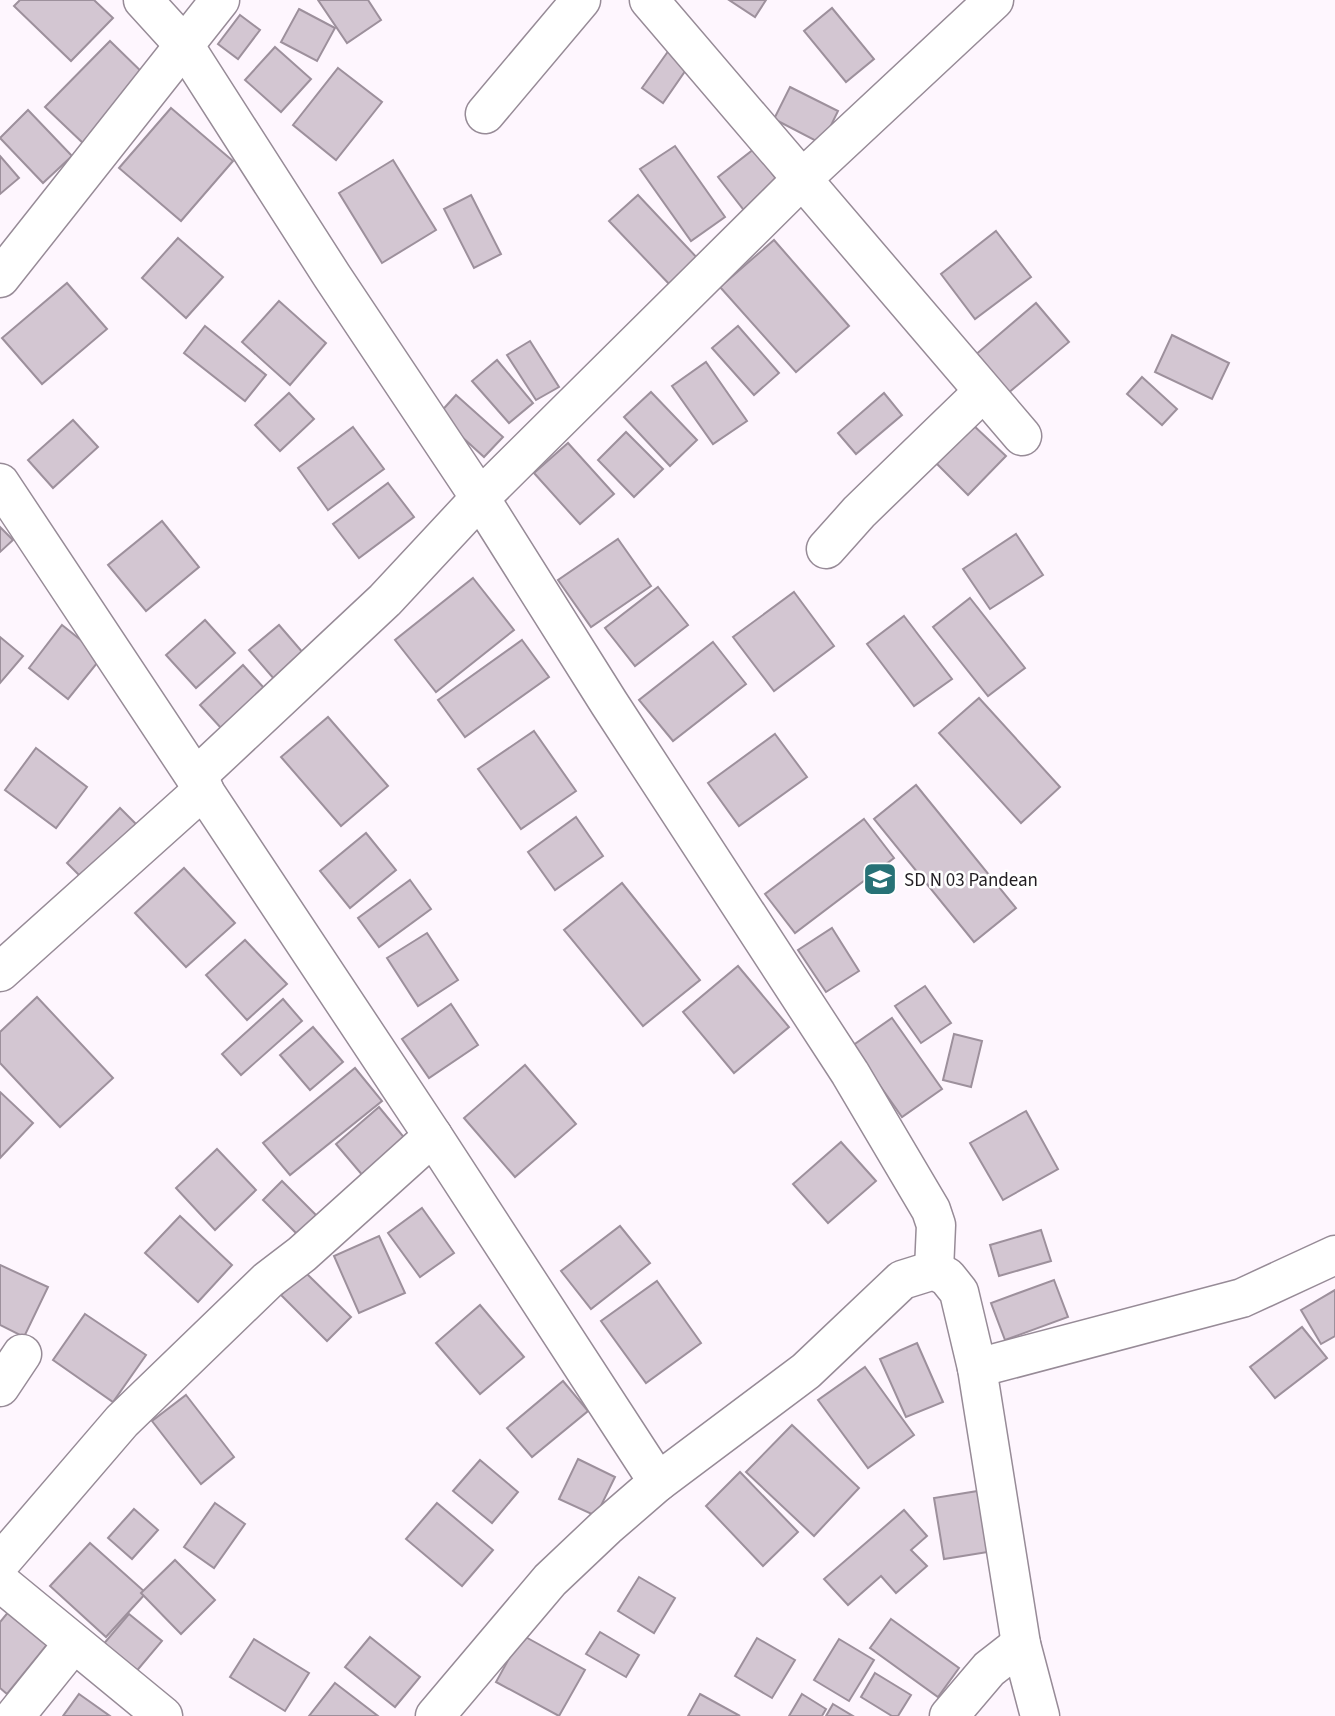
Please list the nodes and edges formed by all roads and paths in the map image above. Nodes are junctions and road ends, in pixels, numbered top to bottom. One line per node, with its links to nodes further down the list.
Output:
1 (143, 0): 6 (street)
2 (220, 0): 6 (street)
3 (581, 0): 7 (street)
4 (649, 0): 8 (street)
5 (993, 0): 8 (street)
6 (184, 45): 9 (street); 13 (street)
7 (485, 114)
8 (801, 180): 10 (street); 13 (street)
9 (0, 278)
10 (983, 392): 11 (street); 14 (street)
11 (1022, 436)
12 (0, 483): 15 (street)
13 (480, 498): 15 (street); 19 (street)
14 (826, 549)
15 (200, 783): 16 (street); 17 (street)
16 (0, 972)
17 (433, 1136): 23 (street); 24 (street)
18 (1335, 1255): 21 (street)
19 (933, 1270): 21 (street); 23 (street)
20 (22, 1354): 22 (street)
21 (977, 1368): 27 (street)
22 (0, 1387)
23 (658, 1482): 30 (street)
24 (0, 1563)
25 (0, 1582): 26 (street)
26 (73, 1644): 28 (street); 29 (street)
27 (1020, 1644): 31 (street); 32 (street)
28 (15, 1716)
29 (163, 1716)
30 (435, 1716)
31 (949, 1716)
32 (1040, 1716)

